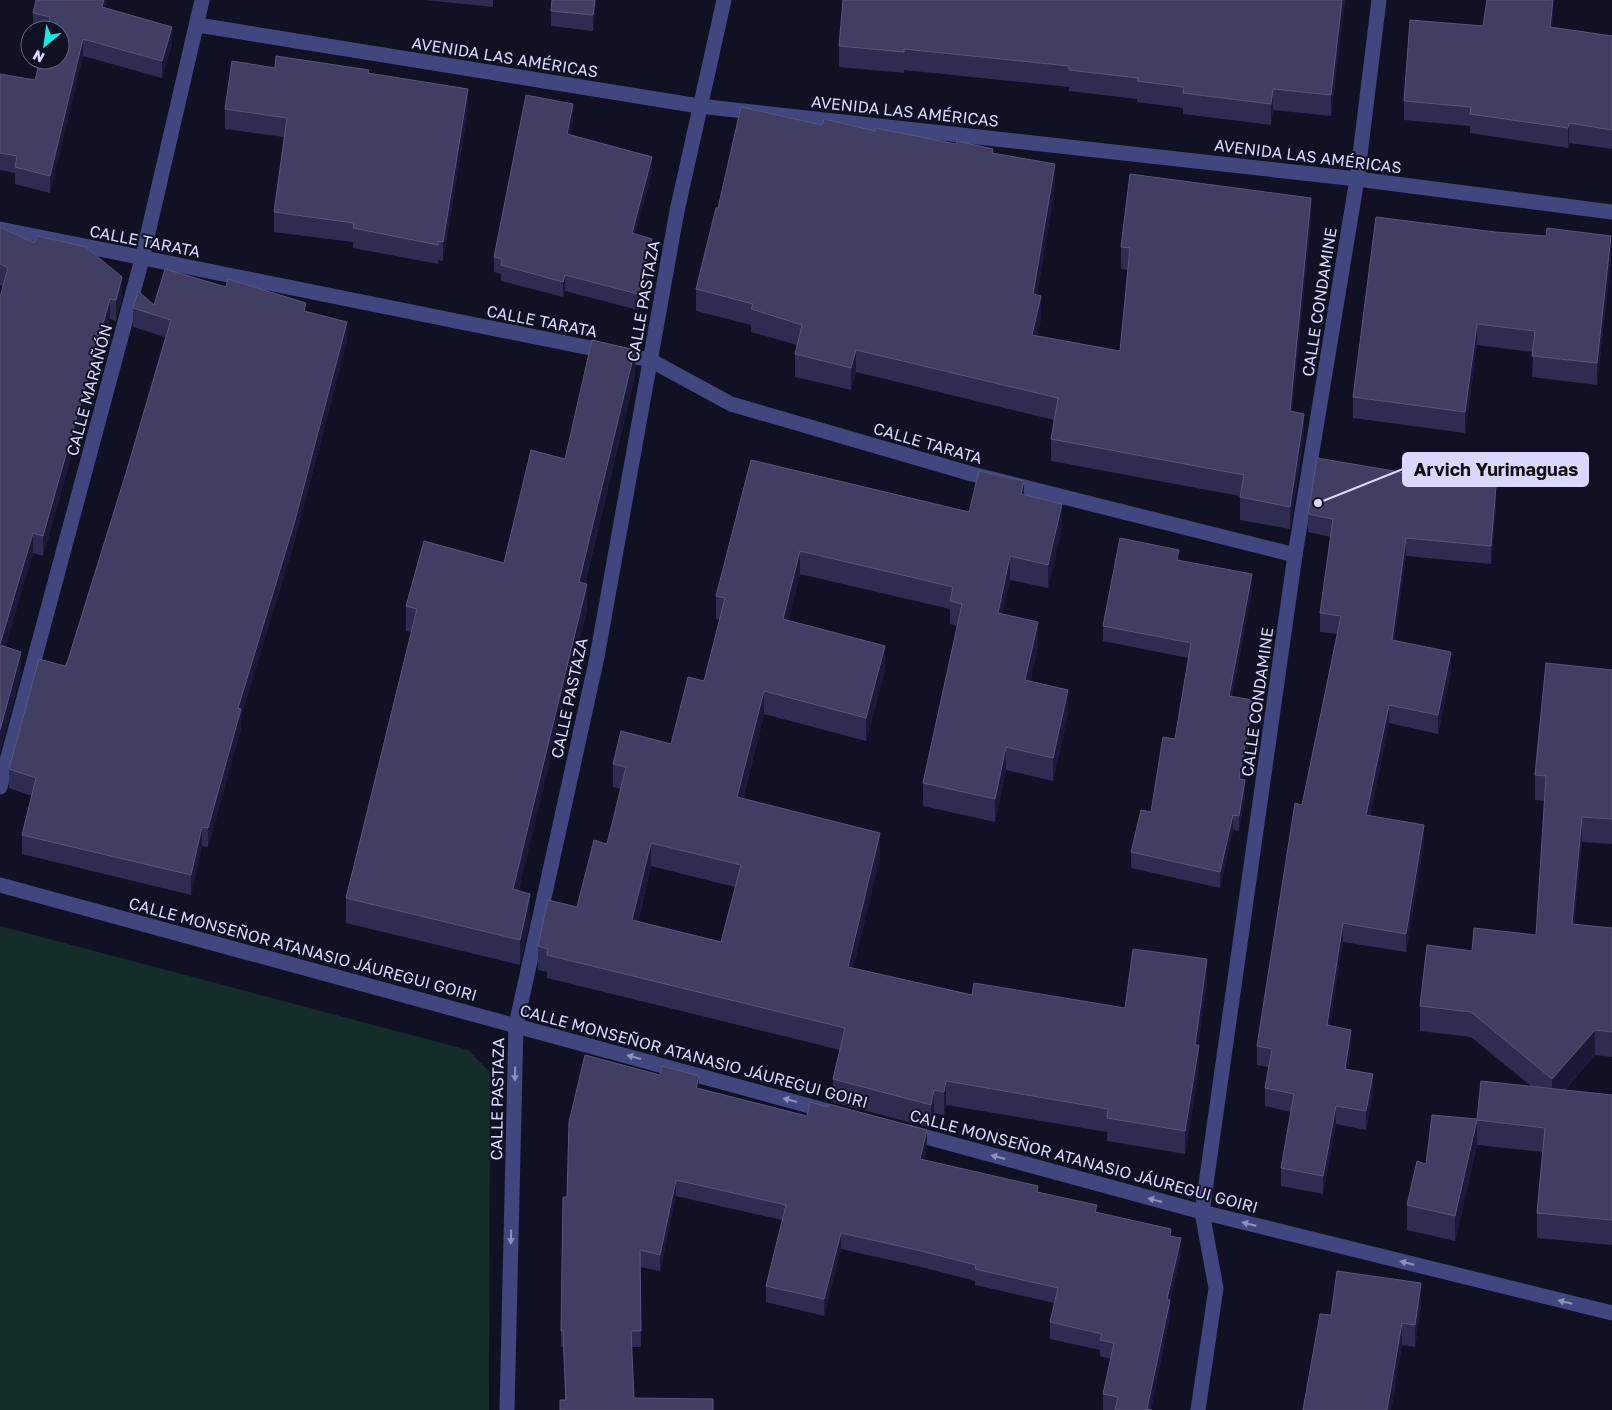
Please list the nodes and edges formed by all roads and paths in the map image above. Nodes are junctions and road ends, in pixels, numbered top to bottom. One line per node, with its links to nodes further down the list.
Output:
1 (202, 0): 4 (street, CALLE MARAÑÓN)
2 (724, 0): 5 (street, CALLE PASTAZA)
3 (1379, 0): 6 (street, CALLE CONDAMINE)
4 (198, 25): 5 (street, AVENIDA LAS AMÉRICAS); 9 (street, CALLE MARAÑÓN)
5 (698, 106): 6 (street, AVENIDA LAS AMÉRICAS); 10 (street, CALLE PASTAZA)
6 (1357, 179): 7 (street, AVENIDA LAS AMÉRICAS); 11 (street, CALLE CONDAMINE)
7 (1612, 212)
8 (0, 230): 9 (street, CALLE TARATA)
9 (142, 259): 10 (street, CALLE TARATA); 12 (street, CALLE MARAÑÓN)
10 (650, 360): 11 (street, CALLE TARATA); 14 (street, CALLE PASTAZA)
11 (1296, 555): 17 (street, CALLE CONDAMINE)
12 (0, 787)
13 (0, 885): 14 (street, CALLE MONSEÑOR ATANASIO JÁUREGUI GOIRI)
14 (516, 1025): 15 (street, CALLE MONSEÑOR ATANASIO JÁUREGUI GOIRI, one-way to 14); 19 (street, CALLE PASTAZA, one-way to 19)
15 (840, 1114)
16 (897, 1129): 17 (street, CALLE MONSEÑOR ATANASIO JÁUREGUI GOIRI, one-way to 16)
17 (1202, 1212): 18 (street, CALLE MONSEÑOR ATANASIO JÁUREGUI GOIRI, one-way to 17); 20 (street, CALLE CONDAMINE)
18 (1612, 1314)
19 (507, 1410)
20 (1198, 1410)

